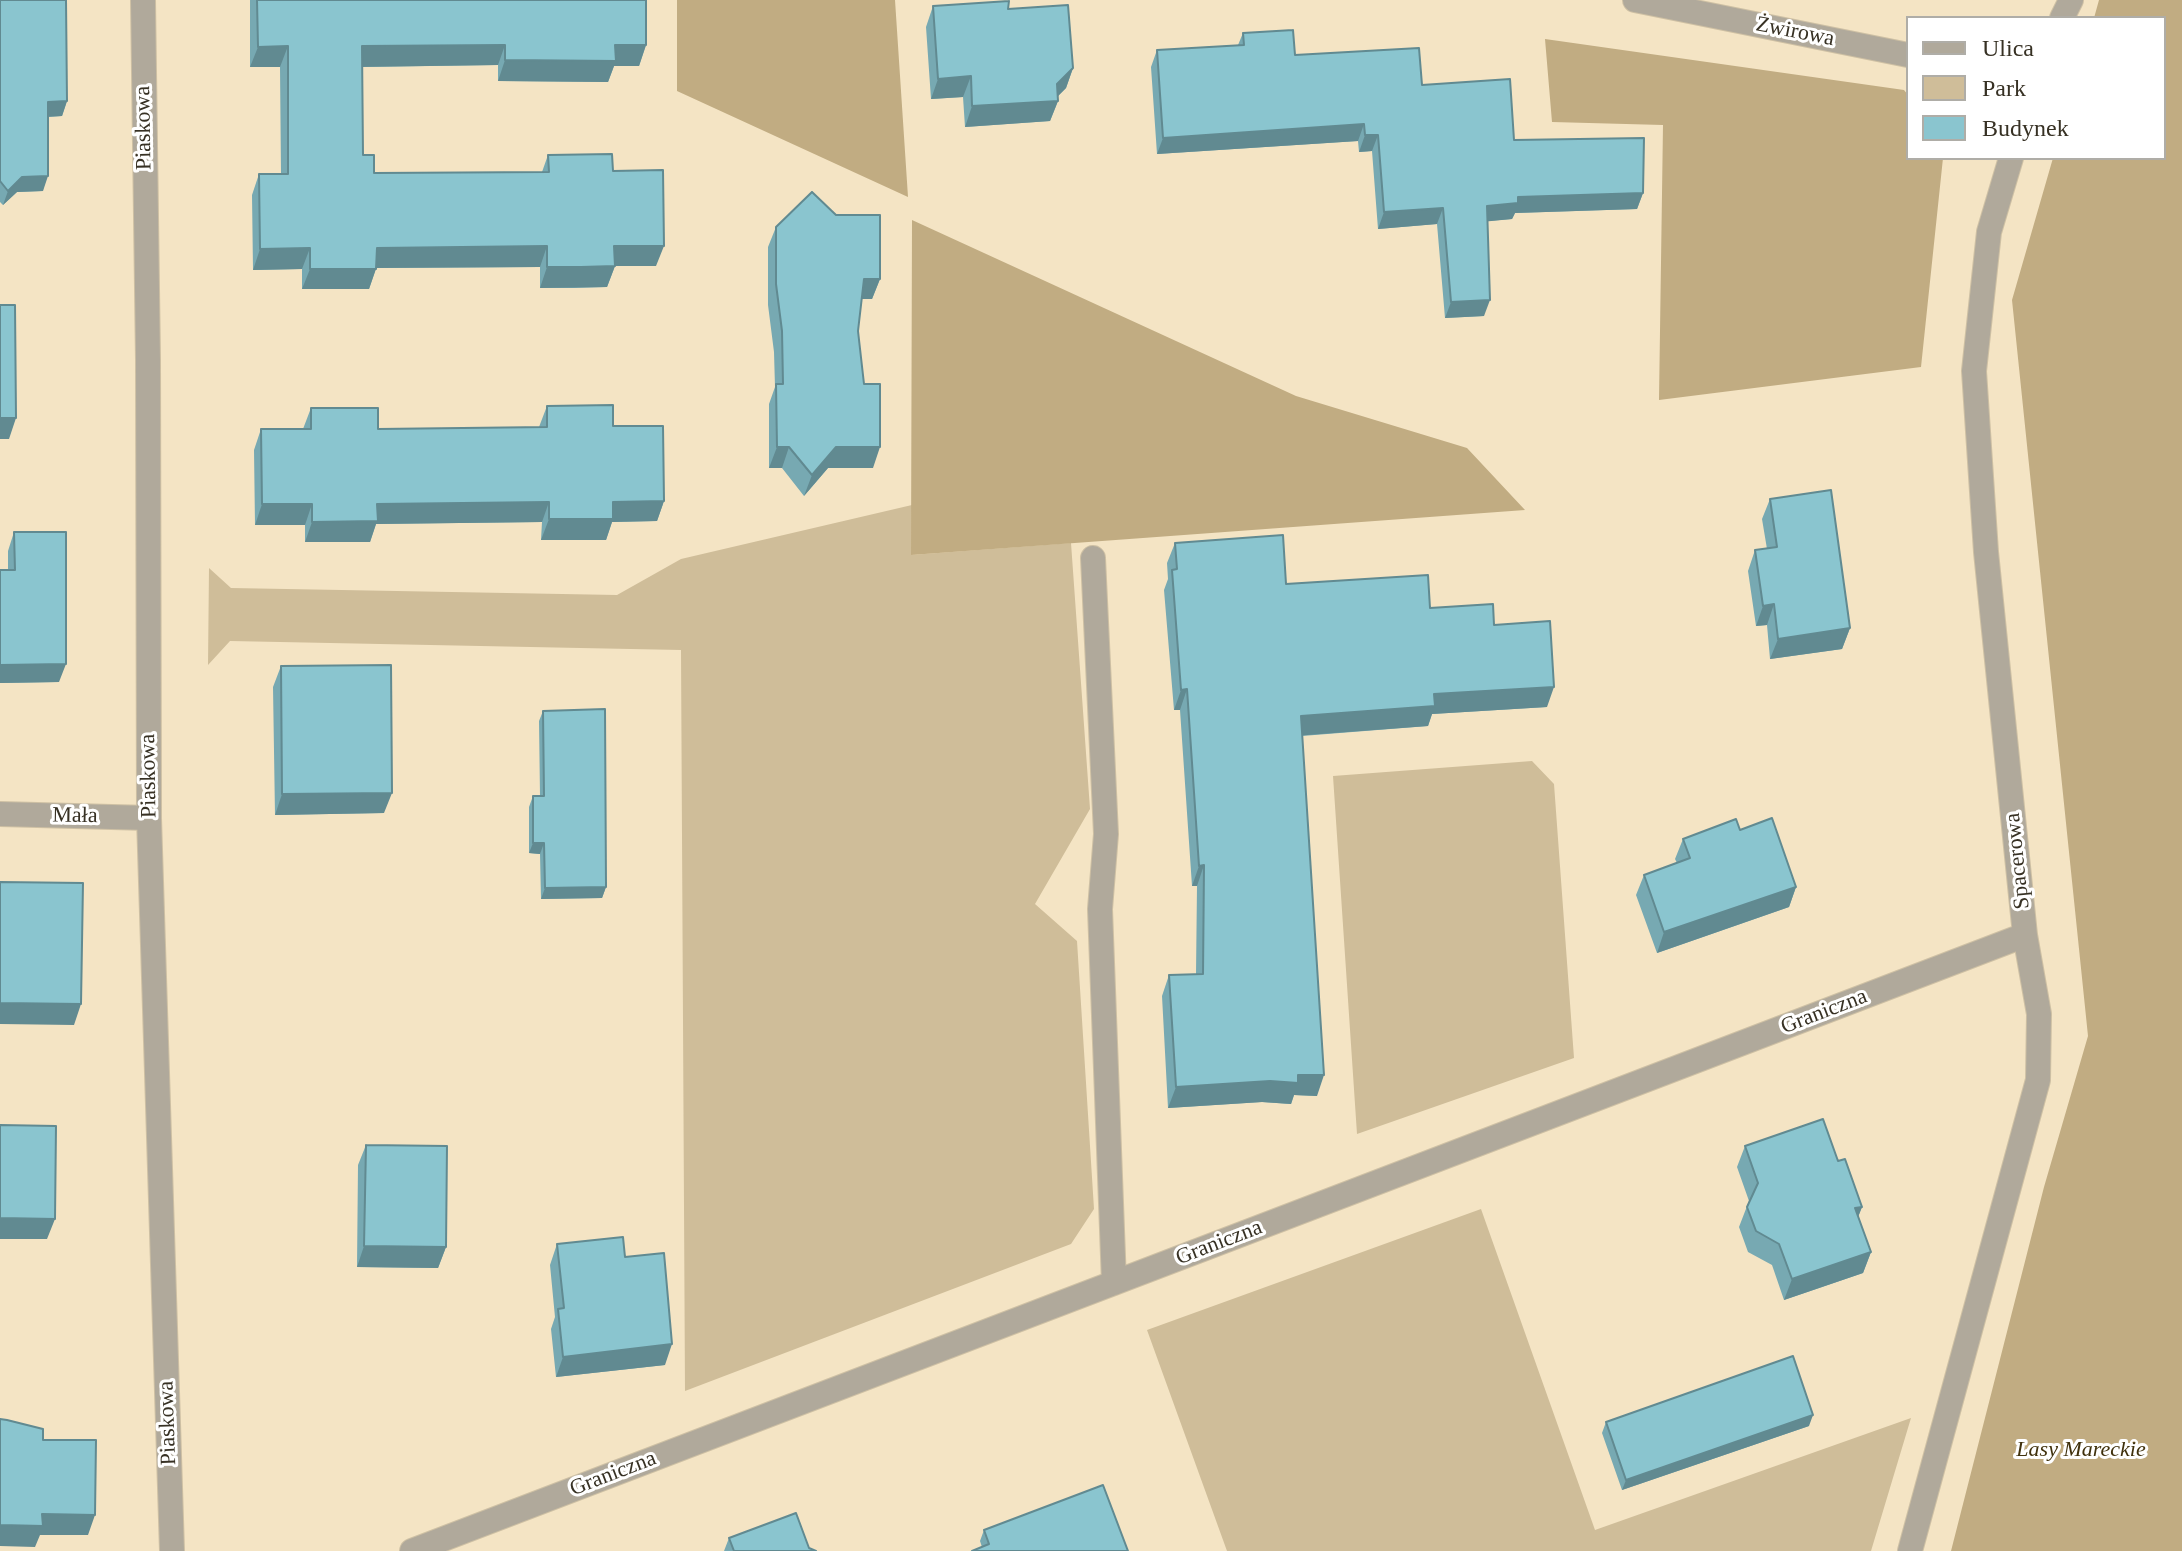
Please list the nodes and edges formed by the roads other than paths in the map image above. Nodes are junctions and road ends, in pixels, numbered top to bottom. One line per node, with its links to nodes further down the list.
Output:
1 (143, 0): 7 (street, Piaskowa)
2 (1635, 0): 3 (street, Żwirowa)
3 (1906, 55)
4 (2010, 160): 8 (street, Spacerowa)
5 (1093, 558): 9 (street)
6 (0, 814): 7 (street, Mała)
7 (149, 818): 10 (street, Piaskowa)
8 (2025, 935): 9 (street, Graniczna); 12 (street, Spacerowa)
9 (1114, 1283): 11 (street, Graniczna)
10 (172, 1551)
11 (412, 1551)
12 (1910, 1551)

